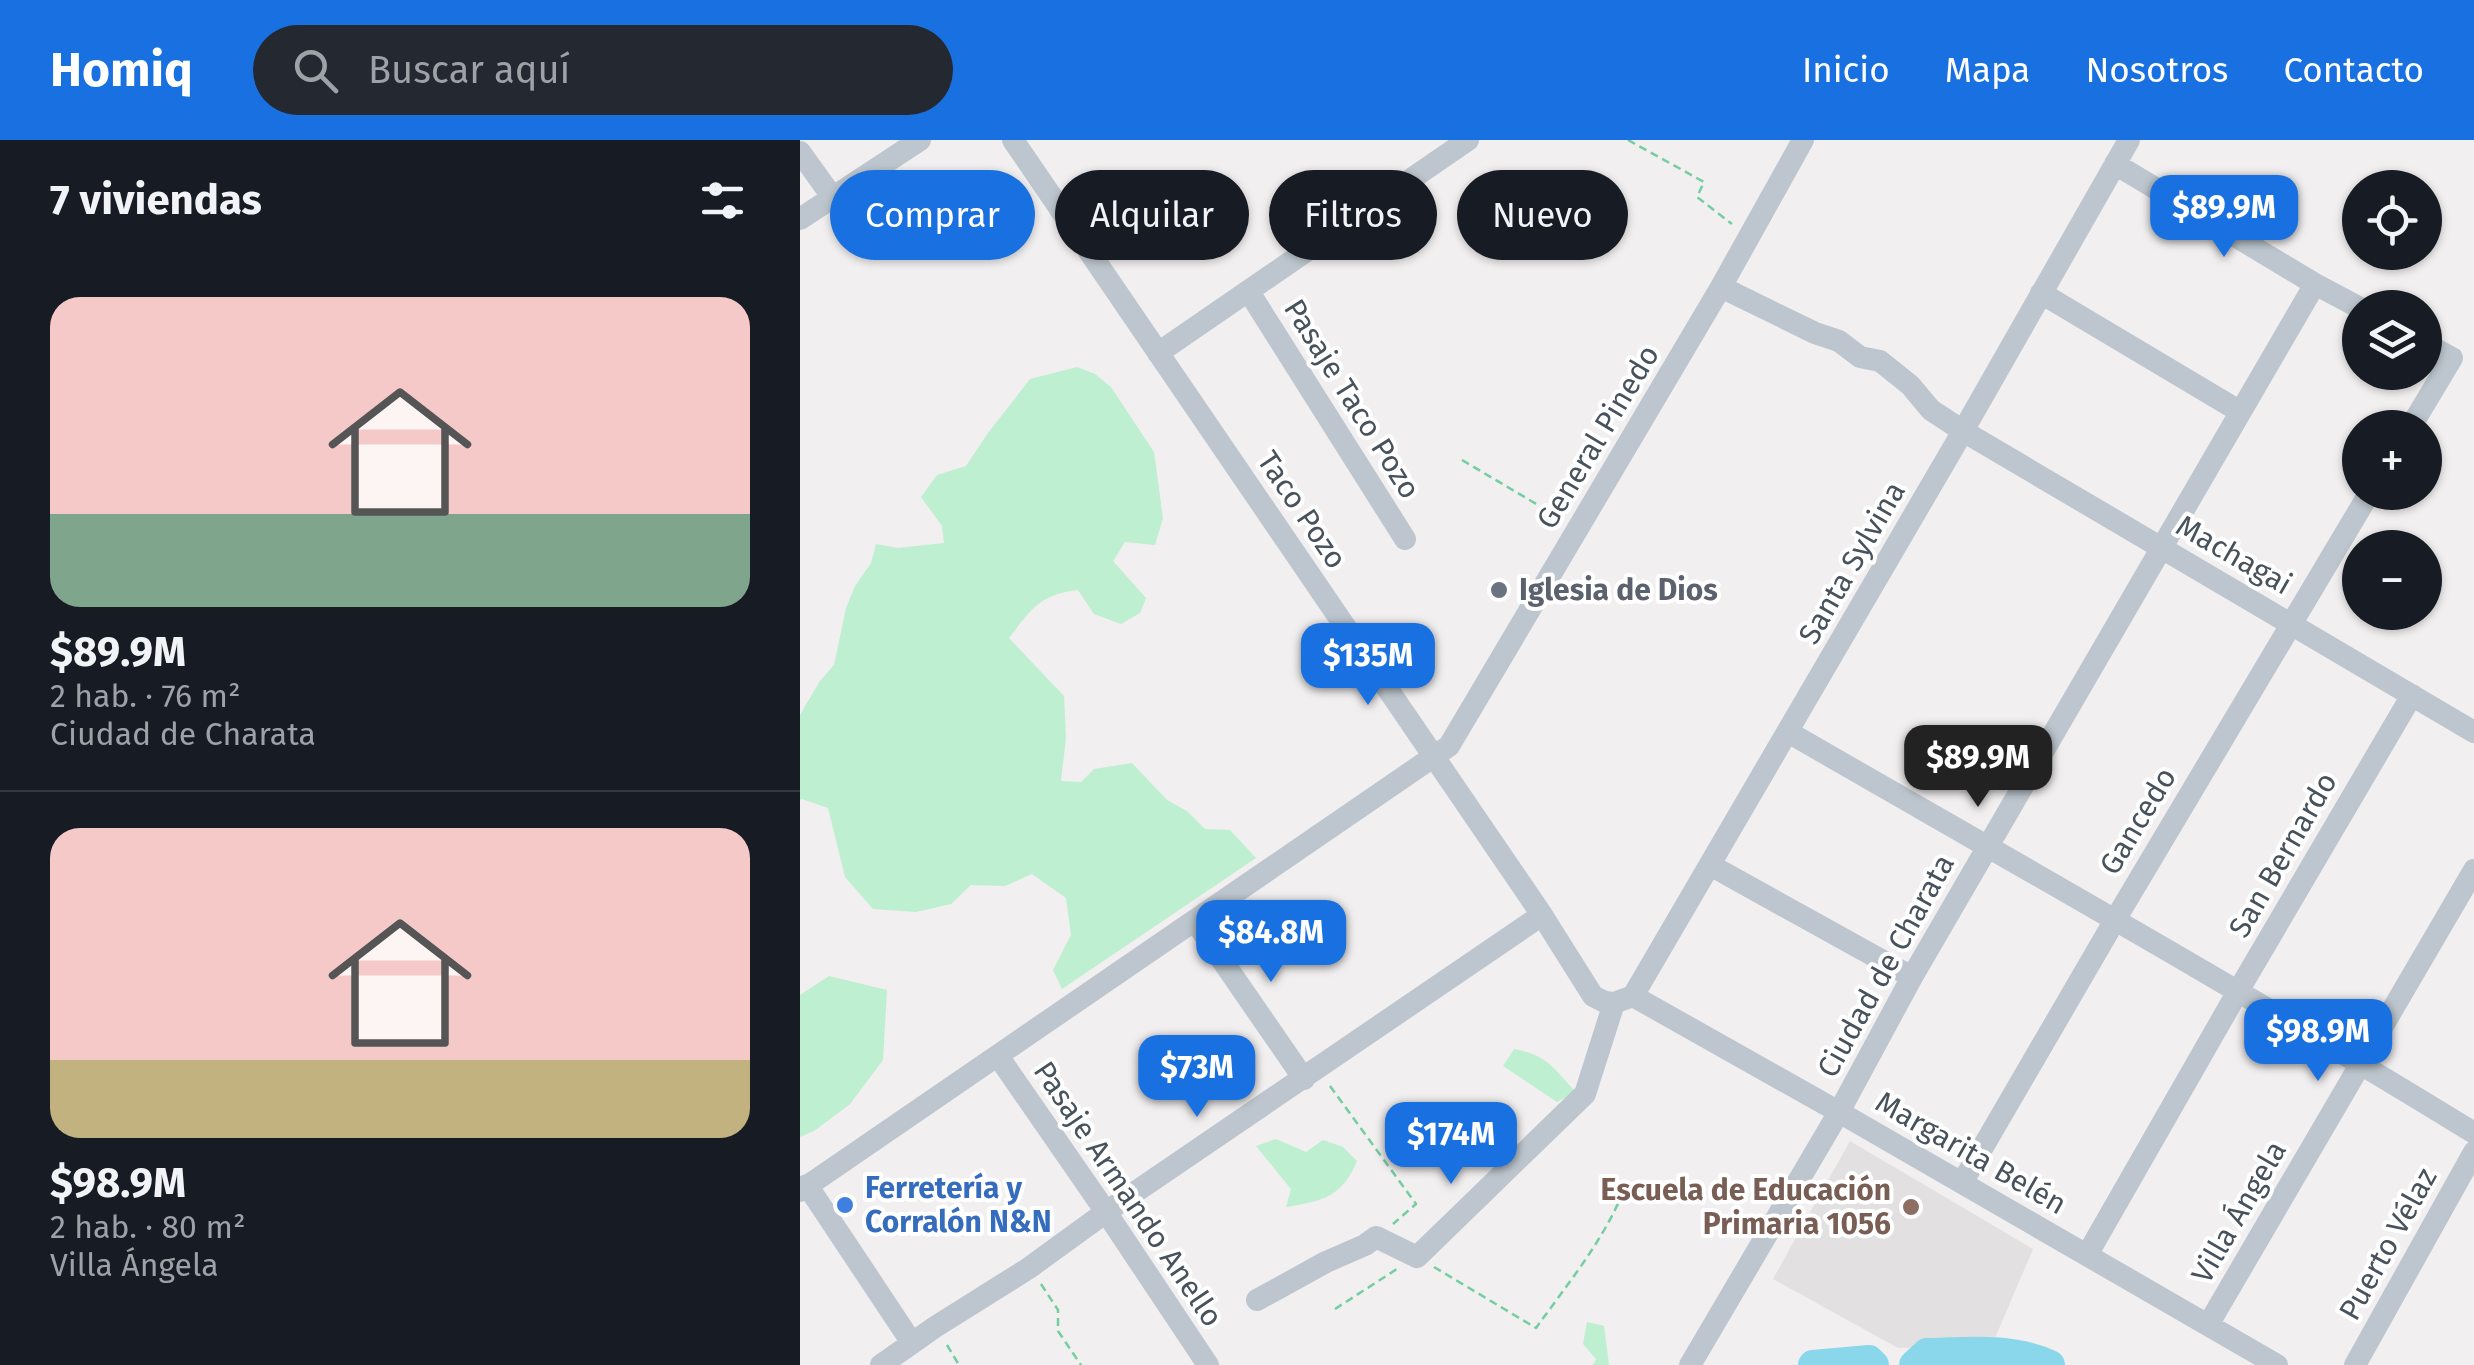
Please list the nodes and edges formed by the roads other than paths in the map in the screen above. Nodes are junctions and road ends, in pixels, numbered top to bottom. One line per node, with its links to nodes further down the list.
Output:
1 (920, 140): 8 (street)
2 (1013, 140): 17 (street, Taco Pozo)
3 (1468, 140): 14 (street)
4 (1803, 140): 13 (street, General Pinedo)
5 (2129, 140): 7 (street, Santa Sylvina)
6 (800, 152): 9 (street)
7 (2115, 164): 12 (street); 15 (street, Santa Sylvina)
8 (875, 170)
9 (830, 194)
10 (830, 200): 11 (street)
11 (800, 219)
12 (2315, 284): 16 (street); 20 (street, Ciudad de Charata)
13 (1721, 287): 21 (street, Machagai); 29 (street, General Pinedo)
14 (1249, 292): 17 (street); 23 (street, Pasaje Taco Pozo)
15 (2041, 293): 20 (street); 21 (street, Santa Sylvina)
16 (2342, 298)
17 (1158, 353): 29 (street, Taco Pozo)
18 (2442, 353): 19 (street)
19 (2442, 375)
20 (2239, 411): 24 (street, Ciudad de Charata)
21 (1963, 431): 24 (street, Machagai); 27 (street, Santa Sylvina)
22 (2359, 510): 25 (street, Gancedo)
23 (1405, 538)
24 (2162, 548): 25 (street, Machagai); 30 (street, Ciudad de Charata)
25 (2292, 623): 26 (street, Machagai); 34 (street, Gancedo)
26 (2412, 695): 28 (street, Machagai); 37 (street, San Bernardo)
27 (1788, 732): 30 (street); 31 (street, Santa Sylvina)
28 (2474, 732)
29 (1434, 757): 33 (street, Taco Pozo); 35 (street, General Pinedo)
30 (1987, 847): 34 (street); 36 (street, Ciudad de Charata)
31 (1710, 865): 36 (street); 38 (street, Santa Sylvina)
32 (2474, 870): 40 (street, Villa Ángela)
33 (1542, 916): 38 (street, Taco Pozo); 41 (street)
34 (2115, 920): 37 (street); 45 (street, Gancedo)
35 (1195, 922): 39 (street, General Pinedo); 41 (street)
36 (1912, 977): 42 (street, Ciudad de Charata)
37 (2237, 993): 40 (street); 48 (street, San Bernardo)
38 (1624, 1000): 42 (street, Margarita Belén); 49 (street, Santa Sylvina)
39 (998, 1056): 46 (street, General Pinedo); 47 (street, Pasaje Armando Anello)
40 (2361, 1064): 43 (street); 50 (street, Villa Ángela)
41 (1311, 1074): 47 (street)
42 (1839, 1112): 45 (street, Margarita Belén); 54 (street, Ciudad de Charata)
43 (2474, 1133)
44 (2474, 1152): 56 (street, Puerto Vélaz)
45 (1962, 1183): 48 (street, Margarita Belén)
46 (804, 1188): 51 (street)
47 (1106, 1212): 51 (street); 53 (street, Pasaje Armando Anello)
48 (2087, 1254): 50 (street, Margarita Belén)
49 (1256, 1300)
50 (2208, 1325): 55 (street, Margarita Belén)
51 (912, 1343): 52 (street)
52 (881, 1365)
53 (1208, 1365)
54 (1690, 1365)
55 (2277, 1365)
56 (2354, 1365)

